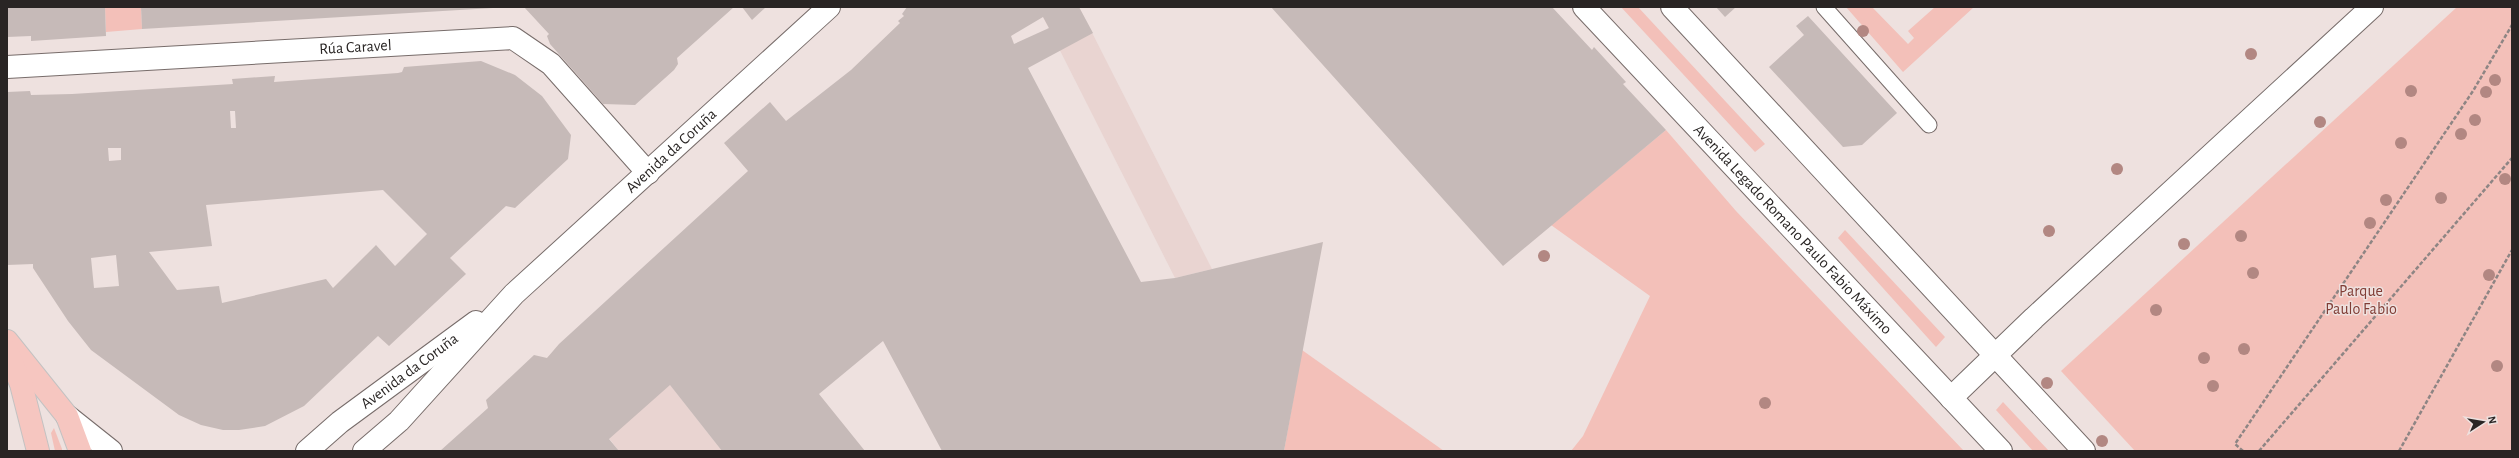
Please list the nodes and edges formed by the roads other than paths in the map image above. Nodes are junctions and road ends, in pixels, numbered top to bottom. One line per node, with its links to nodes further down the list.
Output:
1 (829, 7): 8 (street, Avenida da Coruña)
2 (1584, 7): 13 (street, Avenida Legado Romano Paulo Fabio Máximo)
3 (1672, 7): 12 (street)
4 (1824, 7): 7 (lane)
5 (2372, 7): 12 (street)
6 (7, 67): 8 (street, Rúa Caravel)
7 (1929, 125)
8 (648, 173): 9 (street, Avenida da Coruña)
9 (514, 294): 18 (street, Avenida da Coruña); 19 (street, Avenida da Coruña)
10 (7, 341): 14 (highway)
11 (7, 351): 15 (highway)
12 (1995, 355): 13 (street); 21 (street)
13 (1951, 398): 20 (street, Avenida Legado Romano Paulo Fabio Máximo)
14 (67, 416): 16 (highway); 17 (street)
15 (38, 451)
16 (80, 451)
17 (111, 451)
18 (307, 451)
19 (364, 451)
20 (2002, 451)
21 (2084, 451)

